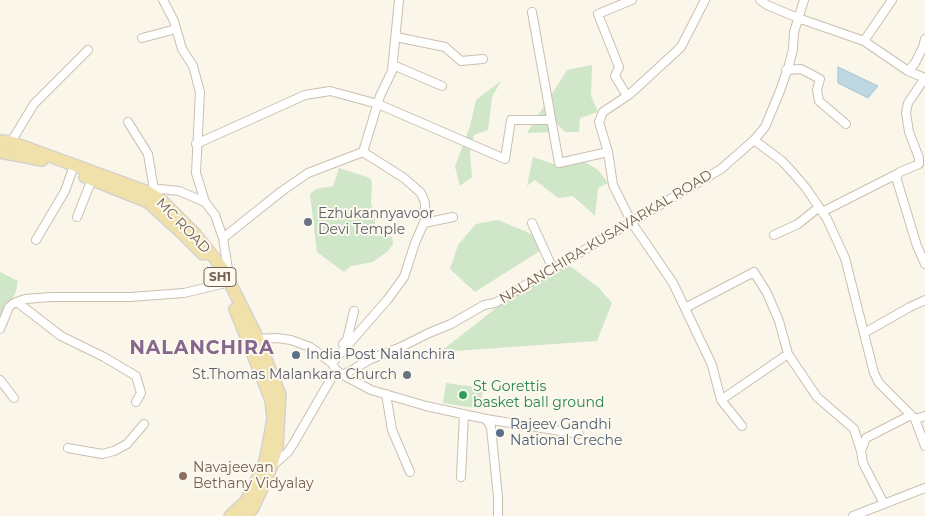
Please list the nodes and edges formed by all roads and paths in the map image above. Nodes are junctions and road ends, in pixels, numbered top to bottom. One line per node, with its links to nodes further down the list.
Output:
1 (163, 0): 10 (street)
2 (399, 0): 11 (street)
3 (632, 0): 22 (street)
4 (705, 0): 22 (street)
5 (760, 0): 9 (street)
6 (804, 0): 9 (street, NALANCHIRA-KUSAVARKAL ROAD)
7 (892, 0): 14 (street)
8 (532, 12): 24 (street)
9 (798, 18): 14 (street); 18 (street, NALANCHIRA-KUSAVARKAL ROAD)
10 (176, 29): 12 (street); 29 (street)
11 (396, 37): 16 (street); 17 (street)
12 (142, 38)
13 (925, 39): 19 (street)
14 (864, 41): 19 (street)
15 (88, 50): 28 (street)
16 (483, 59)
17 (393, 65): 21 (street); 23 (street)
18 (786, 70): 26 (street); 27 (street, NALANCHIRA-KUSAVARKAL ROAD)
19 (908, 71): 20 (street)
20 (925, 78): 34 (street)
21 (442, 86)
22 (627, 96): 32 (street)
23 (378, 104): 24 (street); 29 (street); 31 (street)
24 (551, 120): 32 (street)
25 (128, 122): 36 (street)
26 (846, 124)
27 (754, 140): 38 (street); 43 (street, NALANCHIRA-KUSAVARKAL ROAD)
28 (6, 141): 36 (main road, MC ROAD / SH1)
29 (196, 144): 37 (street)
30 (0, 152): 33 (main road, MC ROAD / SH1)
31 (363, 152): 41 (street); 45 (street)
32 (608, 152): 43 (street)
33 (72, 171): 35 (main road, MC ROAD / SH1); 46 (street)
34 (897, 174): 38 (street); 47 (street)
35 (92, 179): 39 (street); 49 (main road, MC ROAD / SH1)
36 (151, 191): 37 (street); 49 (main road, MC ROAD / SH1)
37 (205, 202): 45 (street)
38 (820, 210): 44 (street); 55 (street)
39 (77, 217)
40 (453, 217): 41 (street)
41 (424, 221): 58 (street)
42 (532, 223): 48 (street)
43 (632, 223): 48 (street, NALANCHIRA-KUSAVARKAL ROAD); 52 (street)
44 (774, 235)
45 (223, 238): 49 (street)
46 (36, 240)
47 (925, 264)
48 (552, 269): 60 (street, NALANCHIRA-KUSAVARKAL ROAD)
49 (227, 283): 51 (street); 56 (main road, MC ROAD / SH1)
50 (925, 300): 55 (street)
51 (17, 302): 54 (street); 65 (street)
52 (684, 308): 57 (street); 64 (street)
53 (354, 312): 58 (street)
54 (0, 329)
55 (864, 333): 68 (street)
56 (253, 340): 58 (street); 76 (main road, MC ROAD / SH1); 81 (main road, MC ROAD / SH1)
57 (788, 354): 64 (street); 75 (street)
58 (330, 361): 59 (street)
59 (336, 370): 60 (street); 76 (street)
60 (343, 375): 62 (street)
61 (0, 380): 63 (street)
62 (386, 394): 66 (street); 77 (street)
63 (14, 398)
64 (721, 400): 71 (street)
65 (136, 402)
66 (464, 414): 69 (street); 78 (street)
67 (925, 416): 68 (street)
68 (913, 417): 73 (street); 75 (street)
69 (486, 419): 72 (street); 83 (street)
70 (144, 424): 74 (street)
71 (742, 426)
72 (578, 434)
73 (925, 446)
74 (68, 448)
75 (861, 451): 80 (street)
76 (270, 468): 82 (main road, MC ROAD / SH1)
77 (410, 472)
78 (461, 477)
79 (925, 488): 80 (street)
80 (884, 504): 84 (street)
81 (230, 516)
82 (245, 516)
83 (498, 516)
84 (853, 516)

